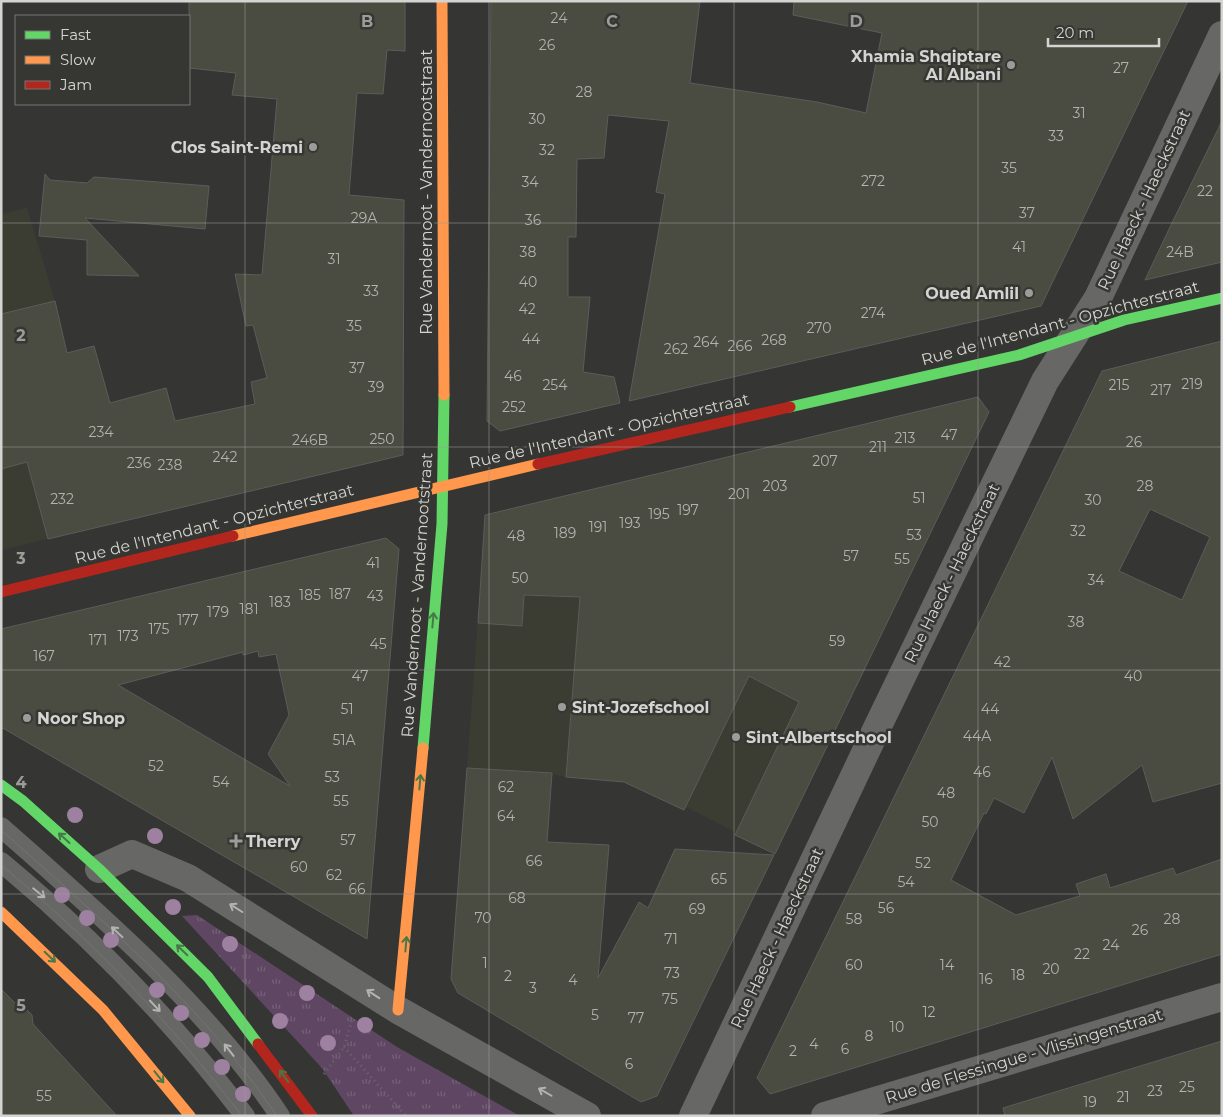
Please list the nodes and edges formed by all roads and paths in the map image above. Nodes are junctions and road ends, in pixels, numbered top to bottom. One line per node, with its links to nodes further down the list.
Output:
1 (442, 1): 5 (street, Rue Vandernoot - Vandernootstraat)
2 (1222, 36): 4 (street, Rue Haeck - Haeckstraat)
3 (1222, 298): 4 (street, Rue de l'Intendant - Opzichterstraat)
4 (1073, 337): 5 (street, Rue de l'Intendant - Opzichterstraat); 23 (street, Rue Haeck - Haeckstraat)
5 (443, 486): 6 (street, Rue de l'Intendant - Opzichterstraat); 13 (street, Rue Vandernoot - Vandernootstraat, one-way to 5)
6 (1, 592)
7 (1, 785): 10 (street, one-way to 7)
8 (1, 827): 19 (lane, one-way to 8)
9 (1, 862): 18 (lane, one-way to 18)
10 (99, 870): 13 (street, one-way to 10); 20 (street, one-way to 10)
11 (1, 912): 17 (street, one-way to 17)
12 (1222, 997): 24 (street, Rue de Flessingue - Vlissingenstraat)
13 (398, 1010): 22 (street, one-way to 13)
14 (355, 1012): 15 (path)
15 (344, 1047): 16 (path); 21 (path)
16 (324, 1074)
17 (190, 1116)
18 (245, 1116)
19 (280, 1116)
20 (312, 1116)
21 (406, 1116)
22 (587, 1116)
23 (693, 1116)
24 (825, 1116)

